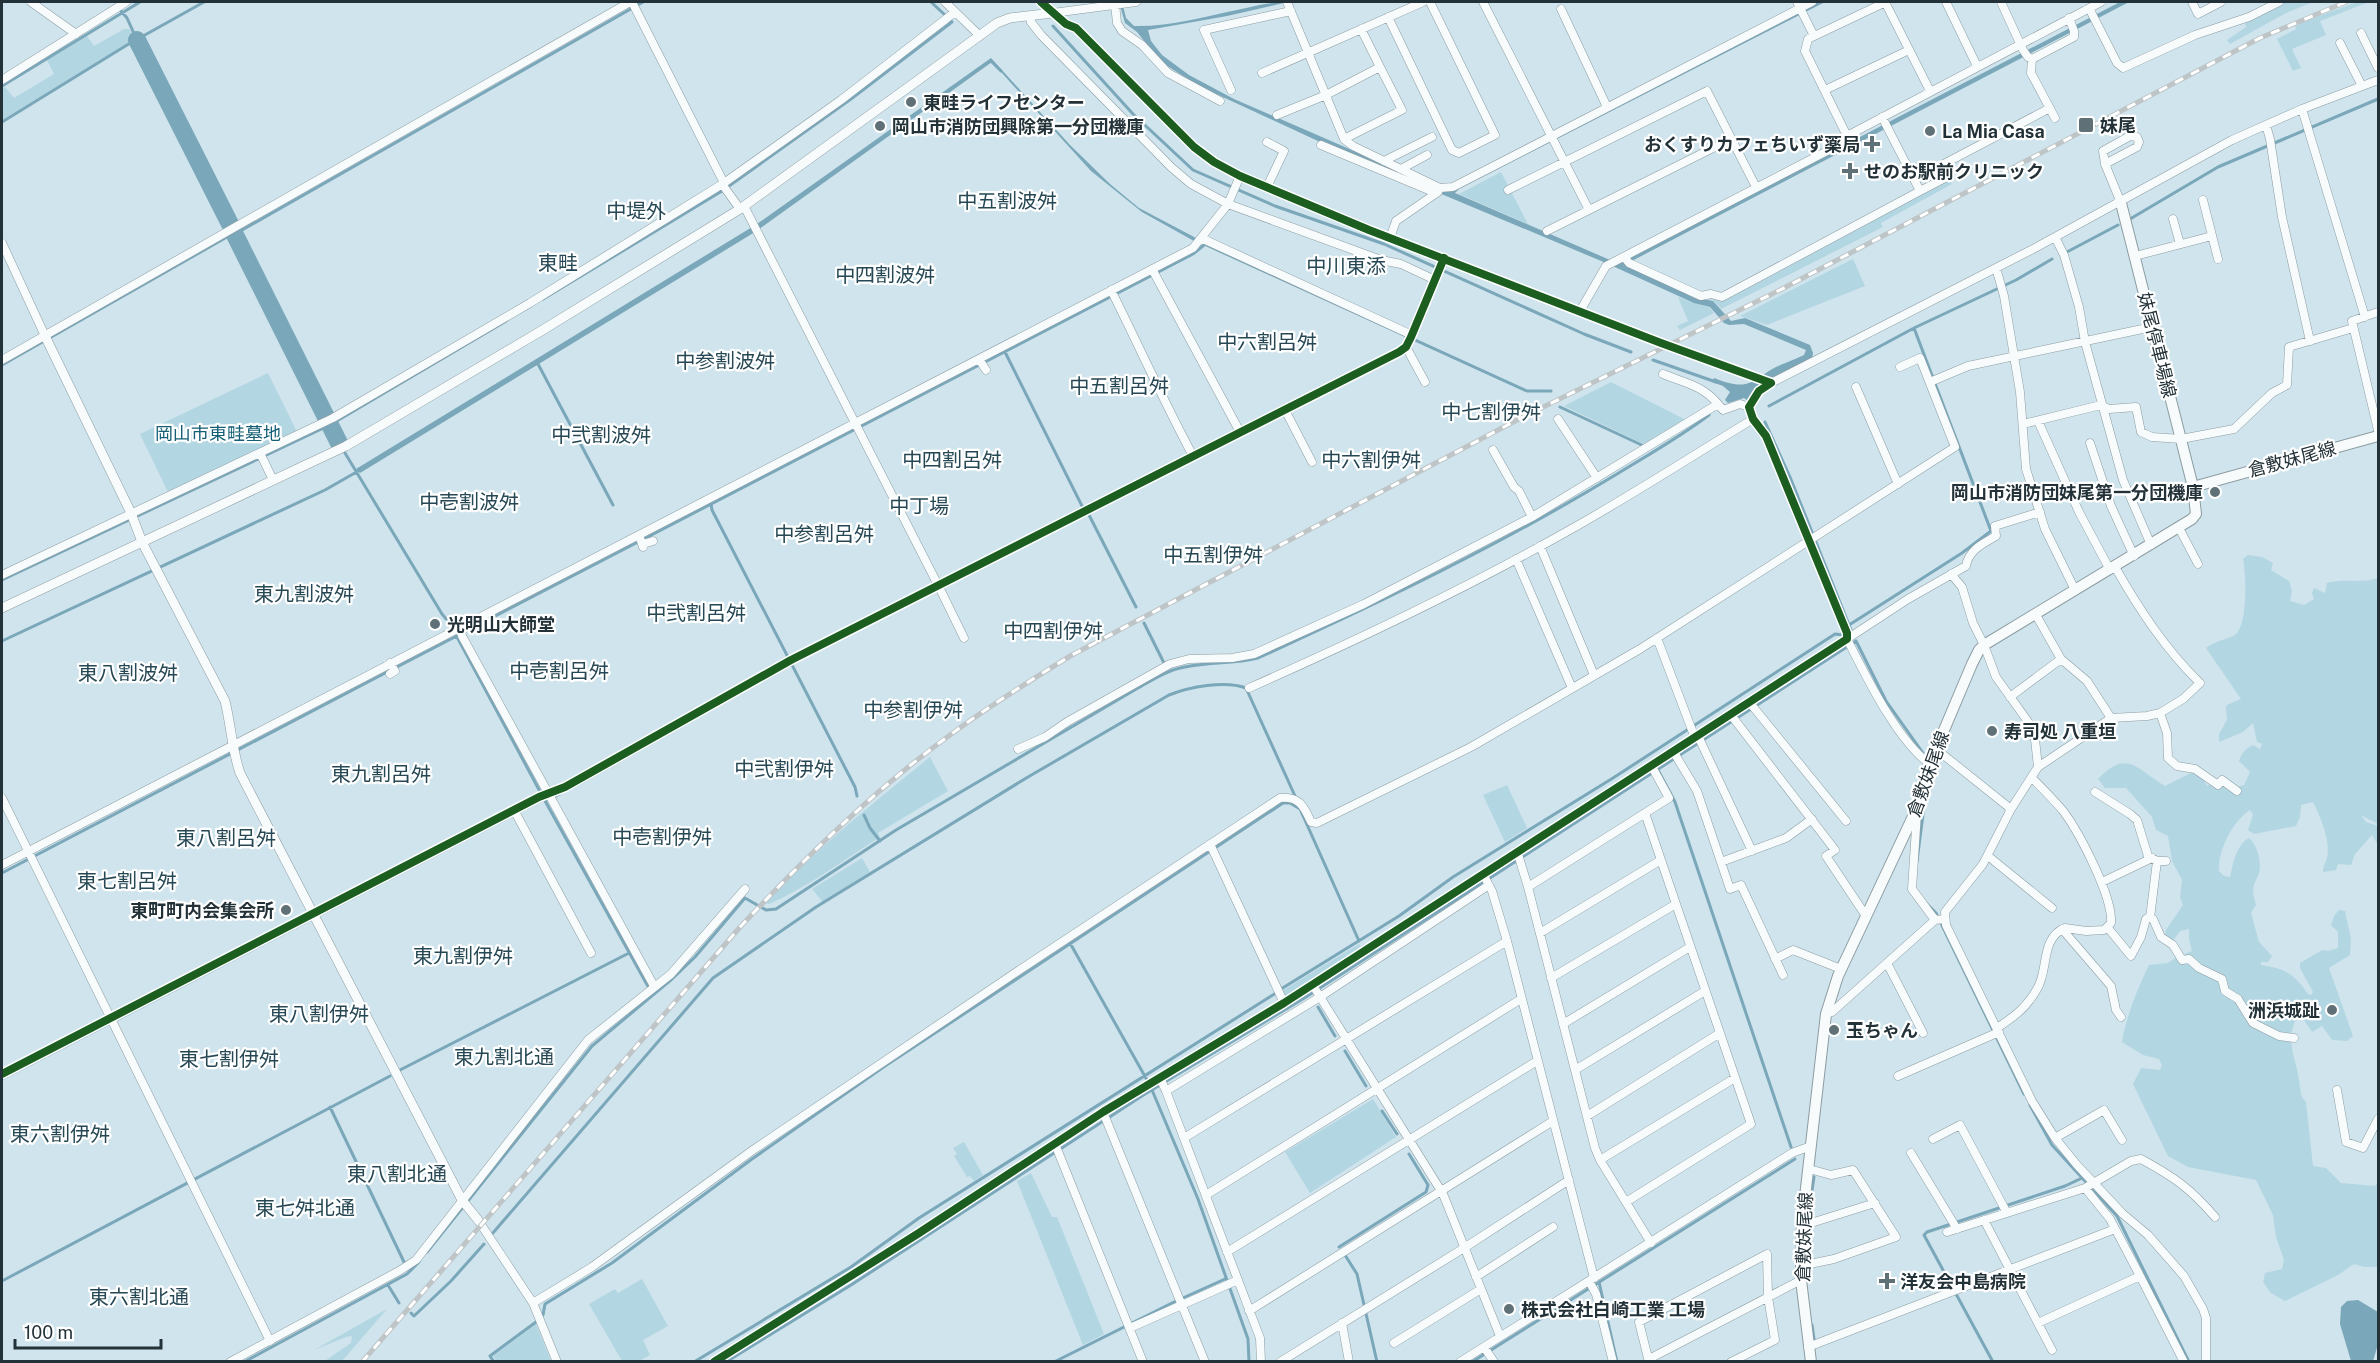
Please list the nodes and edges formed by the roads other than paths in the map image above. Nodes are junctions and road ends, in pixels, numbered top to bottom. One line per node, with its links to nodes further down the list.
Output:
1 (31, 2): 34 (street)
2 (126, 2): 34 (street)
3 (945, 2): 26 (street)
4 (1041, 2): 27 (street)
5 (1136, 2): 19 (street)
6 (1423, 2): 29 (street)
7 (1430, 2): 29 (street)
8 (1482, 2): 63 (street)
9 (1812, 2): 22 (street)
10 (1886, 2): 36 (street); 39 (street)
11 (1946, 2): 42 (street)
12 (2001, 2): 37 (street)
13 (2101, 2): 23 (street)
14 (2192, 2): 15 (street)
15 (2221, 2)
16 (2279, 2): 21 (street)
17 (633, 4): 75 (street); 107 (street)
18 (1102, 4): 19 (street); 25 (street)
19 (1115, 4): 53 (street)
20 (1289, 5): 40 (street); 49 (street)
21 (2263, 5): 23 (street)
22 (1800, 8): 36 (street); 54 (street)
23 (2089, 8): 30 (street)
24 (1561, 9): 54 (street)
25 (1076, 10): 27 (street); 31 (street)
26 (955, 12): 35 (street); 75 (street)
27 (1053, 13): 28 (street); 31 (street)
28 (1030, 16): 35 (street); 83 (street)
29 (1388, 17): 32 (street)
30 (2068, 18): 37 (street); 41 (street)
31 (1076, 28): 74 (street)
32 (1361, 29): 40 (street); 43 (street)
33 (2361, 33): 44 (street)
34 (76, 34): 46 (street)
35 (980, 36): 84 (street)
36 (1814, 36): 50 (street)
37 (2020, 43): 41 (street); 42 (street)
38 (2340, 43): 48 (street)
39 (1909, 50): 50 (street); 51 (street)
40 (1308, 53): 45 (street); 52 (street)
41 (2032, 58): 55 (street)
42 (1977, 66): 51 (street)
43 (1380, 67): 52 (street); 64 (street)
44 (2379, 68)
45 (1262, 73)
46 (2, 80)
47 (2379, 80): 48 (street)
48 (2361, 86): 56 (street)
49 (1231, 90)
50 (1825, 90): 62 (street)
51 (1930, 91): 59 (street)
52 (1326, 95): 57 (street); 64 (street)
53 (1220, 101)
54 (1607, 107): 63 (street)
55 (2050, 108): 58 (street); 80 (street)
56 (2302, 109): 60 (street); 104 (street)
57 (1277, 115)
58 (2055, 118)
59 (1885, 122): 62 (street); 80 (street)
60 (2266, 125): 82 (street); 108 (street)
61 (1432, 136): 70 (street)
62 (1847, 136): 77 (street)
63 (1552, 138): 71 (street); 79 (street)
64 (1344, 139): 68 (street)
65 (1731, 139): 71 (street); 77 (street); 85 (street)
66 (1267, 142): 76 (street)
67 (1321, 145): 68 (street)
68 (1351, 152): 70 (street); 79 (street)
69 (1427, 155): 73 (street)
70 (1384, 161): 73 (street)
71 (1565, 163): 78 (street); 85 (street)
72 (2105, 164): 72 (street); 82 (street)
73 (1401, 169): 79 (street)
74 (1240, 176): 76 (street); 83 (street)
75 (724, 186): 84 (street); 134 (street)
76 (1267, 187): 90 (street)
77 (1756, 187): 97 (street)
78 (1508, 190)
79 (1438, 191): 90 (street)
80 (1920, 191): 97 (street)
81 (2203, 200): 88 (street)
82 (2121, 203): 89 (street); 94 (main road, 妹尾停車場線)
83 (1228, 204): 91 (street); 100 (street)
84 (742, 208): 127 (street); 138 (street)
85 (1589, 210): 87 (street)
86 (2173, 219): 93 (street)
87 (1547, 231)
88 (2212, 236): 93 (street); 96 (street)
89 (2055, 237): 98 (street); 109 (street)
90 (1390, 238): 95 (street)
91 (1199, 241): 99 (street); 110 (street)
92 (2, 243): 107 (street)
93 (2180, 244): 94 (street)
94 (2135, 256): 105 (main road, 妹尾停車場線)
95 (1444, 258): 100 (street); 102 (street)
96 (2218, 259)
97 (1626, 260): 102 (street)
98 (1996, 268): 111 (street); 115 (street)
99 (1154, 272): 101 (street); 129 (street)
100 (1438, 273): 110 (street)
101 (1112, 294): 127 (street); 135 (street)
102 (1580, 311): 115 (street)
103 (2379, 312): 104 (street)
104 (2365, 317): 106 (street)
105 (2152, 327): 109 (street); 131 (main road, 妹尾停車場線)
106 (2353, 328): 108 (street); 128 (street)
107 (46, 339): 112 (street); 142 (street)
108 (2310, 341): 131 (street)
109 (2085, 342): 111 (street); 121 (street)
110 (1409, 343): 117 (street); 122 (street)
111 (2013, 357): 116 (street); 126 (street)
112 (2, 360)
113 (1900, 367): 116 (street)
114 (1664, 374): 119 (street)
115 (1764, 381): 120 (street)
116 (1933, 381): 139 (street)
117 (1425, 382)
118 (1856, 387): 139 (street)
119 (1718, 404): 120 (street); 137 (street)
120 (1752, 404): 124 (street)
121 (2101, 405): 125 (street); 131 (street); 149 (street)
122 (1286, 412): 129 (street); 136 (street)
123 (1558, 419): 137 (street)
124 (1753, 419): 145 (street); 150 (street)
125 (2038, 421): 126 (street); 154 (street)
126 (2023, 424): 141 (street)
127 (857, 426): 146 (street); 157 (street)
128 (2379, 430)
129 (1240, 432): 135 (street)
130 (2379, 436): 140 (main road, 倉敷妹尾線)
131 (2181, 440): 140 (main road, 妹尾停車場線)
132 (2090, 442): 151 (street)
133 (1493, 450): 143 (street)
134 (262, 456): 138 (street); 142 (street)
135 (1192, 456): 157 (street)
136 (1312, 462)
137 (1597, 478): 143 (street)
138 (273, 480): 148 (street)
139 (1898, 484): 145 (street)
140 (2193, 487): 144 (main road)
141 (2040, 512): 155 (street); 158 (street)
142 (132, 517): 148 (street); 156 (street)
143 (1532, 517): 177 (street)
144 (2179, 528): 149 (main road); 153 (street)
145 (1812, 538): 162 (street); 164 (street)
146 (642, 541): 147 (street); 176 (street)
147 (653, 541)
148 (142, 542): 159 (street); 176 (street)
149 (2151, 545): 151 (main road)
150 (1540, 546): 152 (street); 167 (street)
151 (2134, 556): 154 (main road)
152 (1516, 559): 168 (street); 169 (street)
153 (2198, 564)
154 (2112, 568): 158 (main road); 172 (street)
155 (1951, 574): 164 (street); 165 (street)
156 (2, 575)
157 (939, 588): 161 (street); 186 (street)
158 (2075, 590): 160 (main road)
159 (2, 608)
160 (2036, 615): 165 (main road); 166 (street)
161 (964, 638)
162 (1657, 638): 167 (street); 175 (street)
163 (460, 639): 186 (street)
164 (1850, 640): 171 (street); 180 (street)
165 (1984, 645): 170 (street); 178 (main road, 倉敷妹尾線)
166 (2061, 659): 170 (street); 173 (street)
167 (1594, 675): 169 (street)
168 (1249, 688)
169 (1572, 688): 194 (street)
170 (2010, 697): 181 (street)
171 (1752, 706): 174 (street); 193 (street)
172 (2160, 713): 173 (street); 184 (street)
173 (2111, 717): 181 (street)
174 (1733, 718): 175 (street); 192 (street)
175 (1698, 739): 179 (street); 195 (street)
176 (233, 749): 196 (street); 210 (street)
177 (1018, 749)
178 (1936, 749): 180 (main road, 倉敷妹尾線); 188 (street)
179 (1675, 755): 182 (street); 202 (street)
180 (1931, 765): 189 (main road, 倉敷妹尾線)
181 (2038, 768): 183 (street)
182 (1653, 769): 191 (street); 197 (street)
183 (2032, 778): 188 (street); 205 (street)
184 (2237, 791)
185 (2095, 792): 200 (street)
186 (544, 794): 190 (street); 225 (street)
187 (2, 798): 196 (street)
188 (2010, 809): 198 (street)
189 (1916, 810): 211 (main road, 倉敷妹尾線); 213 (street)
190 (515, 812): 210 (street); 219 (street)
191 (1645, 813): 199 (street); 206 (street)
192 (1812, 819): 195 (street); 211 (street)
193 (1846, 821)
194 (1212, 849): 229 (street); 290 (street)
195 (1752, 851): 202 (street)
196 (30, 856): 203 (street); 232 (street)
197 (1518, 856): 204 (street); 206 (street)
198 (1988, 856): 209 (street); 213 (street)
199 (1661, 860): 208 (street); 216 (street)
200 (2154, 860): 201 (street); 205 (street); 212 (street)
201 (2166, 861)
202 (1721, 862): 220 (street)
203 (2, 866)
204 (1486, 880): 217 (street); 226 (street); 226 (street)
205 (2102, 882): 214 (street)
206 (1528, 886): 216 (street)
207 (745, 889): 225 (street)
208 (1676, 904): 218 (street); 224 (street)
209 (2052, 908)
210 (314, 916): 232 (street); 266 (street)
211 (1866, 916): 222 (main road, 倉敷妹尾線)
212 (2150, 918): 214 (street); 237 (street)
213 (1939, 920): 221 (street); 234 (street)
214 (2108, 928): 215 (street)
215 (2062, 929): 231 (street); 234 (street)
216 (1540, 933): 224 (street)
217 (1507, 941): 228 (street); 238 (street)
218 (1690, 947): 227 (street); 233 (street)
219 (591, 953)
220 (1775, 959): 222 (street); 223 (street)
221 (1887, 963): 230 (street); 236 (street)
222 (1841, 969): 230 (main road, 倉敷妹尾線)
223 (1783, 975)
224 (1551, 978): 233 (street)
225 (651, 989): 266 (street)
226 (1316, 990): 229 (street); 238 (street); 244 (street)
227 (1706, 991): 235 (street); 240 (street)
228 (1521, 999): 239 (street); 245 (street)
229 (1284, 1003): 244 (street)
230 (1826, 1014): 256 (main road, 倉敷妹尾線)
231 (2121, 1017)
232 (111, 1021): 241 (street); 296 (street)
233 (1563, 1024): 240 (street)
234 (1996, 1032): 242 (street); 252 (street)
235 (1720, 1033): 243 (street); 247 (street)
236 (1923, 1034)
237 (2294, 1038)
238 (1346, 1039): 245 (street); 251 (street)
239 (1538, 1061): 250 (street); 254 (street)
240 (1575, 1070): 247 (street)
241 (2, 1074)
242 (1898, 1076)
243 (1735, 1078): 259 (street); 265 (street)
244 (1163, 1084): 248 (street); 251 (street)
245 (1378, 1089): 254 (street); 264 (street)
246 (2337, 1090): 249 (street)
247 (1587, 1116): 259 (street)
248 (1105, 1117): 257 (street); 289 (street)
249 (2379, 1119)
250 (1553, 1121): 261 (street); 263 (street)
251 (1184, 1138): 264 (street)
252 (2055, 1138): 255 (street); 262 (street)
253 (1933, 1139): 268 (street)
254 (1410, 1140): 263 (street); 279 (street)
255 (2122, 1140)
256 (1811, 1146): 260 (main road, 倉敷妹尾線); 277 (street)
257 (1057, 1148): 294 (street); 304 (street)
258 (1911, 1153): 273 (street)
259 (1600, 1160): 265 (street)
260 (1809, 1169): 267 (street); 272 (main road, 倉敷妹尾線)
261 (1569, 1180): 278 (street); 286 (street)
262 (2090, 1186): 268 (street); 269 (street); 275 (street); 315 (street)
263 (1441, 1190): 278 (street); 291 (street)
264 (1206, 1195): 279 (street)
265 (1626, 1202): 277 (street)
266 (464, 1203): 271 (street); 296 (street)
267 (1875, 1203): 272 (street); 280 (street)
268 (2005, 1209): 270 (street)
269 (2215, 1217)
270 (1984, 1220): 273 (street); 281 (street)
271 (479, 1222): 290 (street)
272 (1806, 1223): 280 (main road, 倉敷妹尾線)
273 (1955, 1225): 276 (street)
274 (1553, 1227): 283 (street)
275 (2115, 1229): 281 (street); 282 (street)
276 (1947, 1232)
277 (1651, 1242): 286 (street)
278 (1464, 1248): 283 (street); 292 (street)
279 (1227, 1252): 285 (street)
280 (1804, 1266): 284 (main road, 倉敷妹尾線)
281 (2009, 1268): 293 (street); 298 (street)
282 (2140, 1276): 293 (street); 314 (street)
283 (1476, 1277): 287 (street)
284 (1801, 1280): 288 (street); 298 (main road, 倉敷妹尾線)
285 (1232, 1282): 289 (street); 291 (street)
286 (1592, 1283): 295 (street); 311 (street)
287 (1481, 1289): 295 (street); 297 (street)
288 (1768, 1297): 301 (street); 301 (street); 312 (street)
289 (1180, 1301): 294 (street); 306 (street)
290 (533, 1303): 303 (street)
291 (1250, 1311): 307 (street)
292 (1342, 1323): 308 (street); 309 (street)
293 (2038, 1323): 299 (street)
294 (1129, 1326): 305 (street)
295 (1500, 1336): 300 (street)
296 (270, 1341): 302 (street)
297 (1394, 1343)
298 (1808, 1347): 313 (main road, 倉敷妹尾線)
299 (2052, 1350)
300 (1488, 1353): 310 (street)
301 (1649, 1360)
302 (230, 1362)
303 (557, 1362)
304 (714, 1362)
305 (1143, 1362)
306 (1205, 1362)
307 (1261, 1362)
308 (1280, 1362)
309 (1349, 1362)
310 (1461, 1362)
311 (1613, 1362)
312 (1731, 1362)
313 (1811, 1362)
314 (2184, 1362)
315 (2206, 1362)

